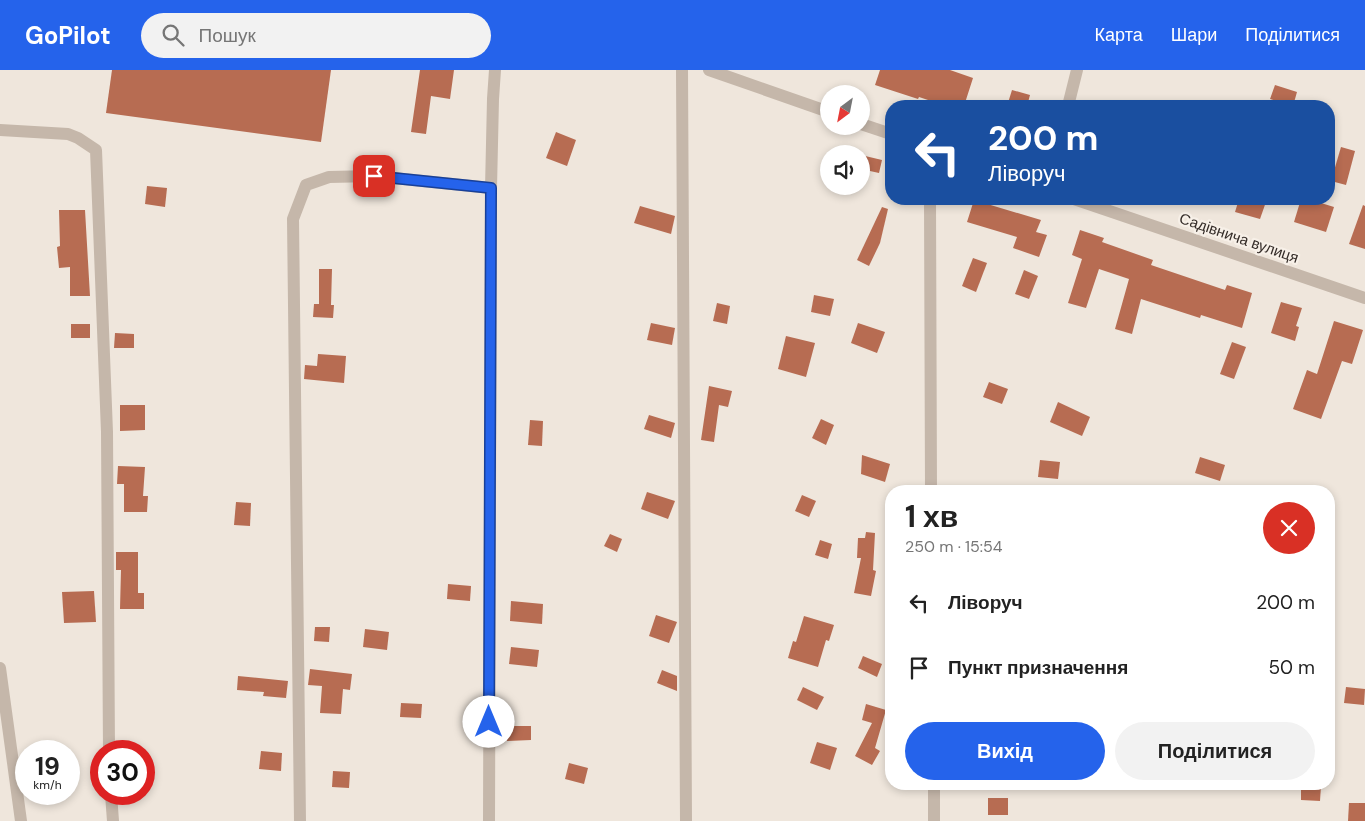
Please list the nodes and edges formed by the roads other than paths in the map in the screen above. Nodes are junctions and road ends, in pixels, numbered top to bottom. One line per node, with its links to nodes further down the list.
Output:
1 (495, 70): 10 (street)
2 (682, 70): 23 (street)
3 (709, 70): 6 (street)
4 (1077, 70): 5 (street)
5 (1070, 100)
6 (820, 109)
7 (870, 127): 9 (street)
8 (0, 130): 16 (street)
9 (885, 132)
10 (491, 188): 21 (street); 22 (street)
11 (930, 205): 14 (street)
12 (1092, 205): 13 (street, Садівнича вулиця)
13 (1365, 298)
14 (931, 485)
15 (0, 668): 19 (street)
16 (109, 740)
17 (934, 790): 24 (street)
18 (112, 805): 20 (street)
19 (21, 821)
20 (113, 821)
21 (300, 821)
22 (489, 821)
23 (686, 821)
24 (934, 821)

